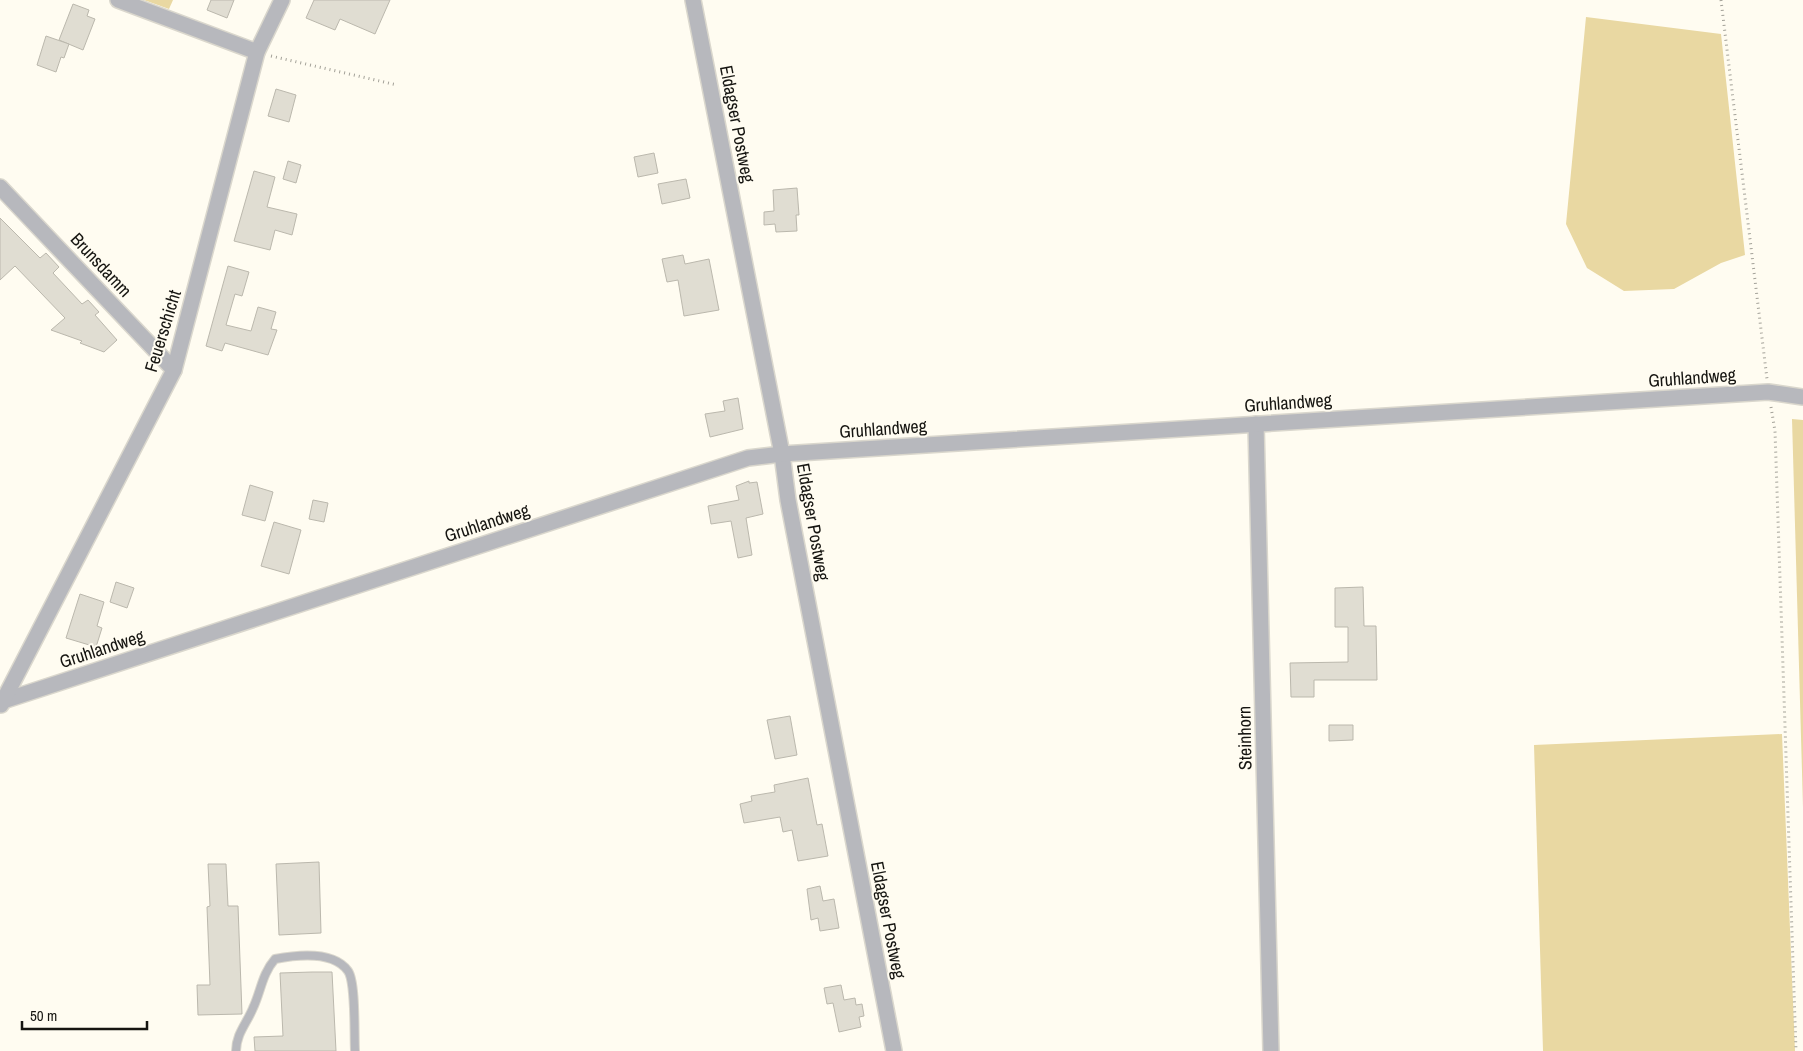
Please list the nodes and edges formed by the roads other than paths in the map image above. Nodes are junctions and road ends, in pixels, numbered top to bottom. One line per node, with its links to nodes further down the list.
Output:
1 (118, 0): 4 (street)
2 (282, 0): 4 (street, Feuerschicht)
3 (693, 0): 9 (street, Eldagser Postweg)
4 (257, 52): 6 (street, Feuerschicht)
5 (0, 186): 6 (street, Brunsdamm)
6 (174, 370): 10 (street, Feuerschicht)
7 (1803, 397): 8 (street, Gruhlandweg)
8 (1256, 424): 9 (street, Gruhlandweg); 14 (street, Steinhorn)
9 (782, 454): 10 (street, Gruhlandweg); 13 (street, Eldagser Postweg)
10 (2, 704)
11 (236, 1051): 12 (lane)
12 (355, 1051)
13 (894, 1051)
14 (1271, 1051)

